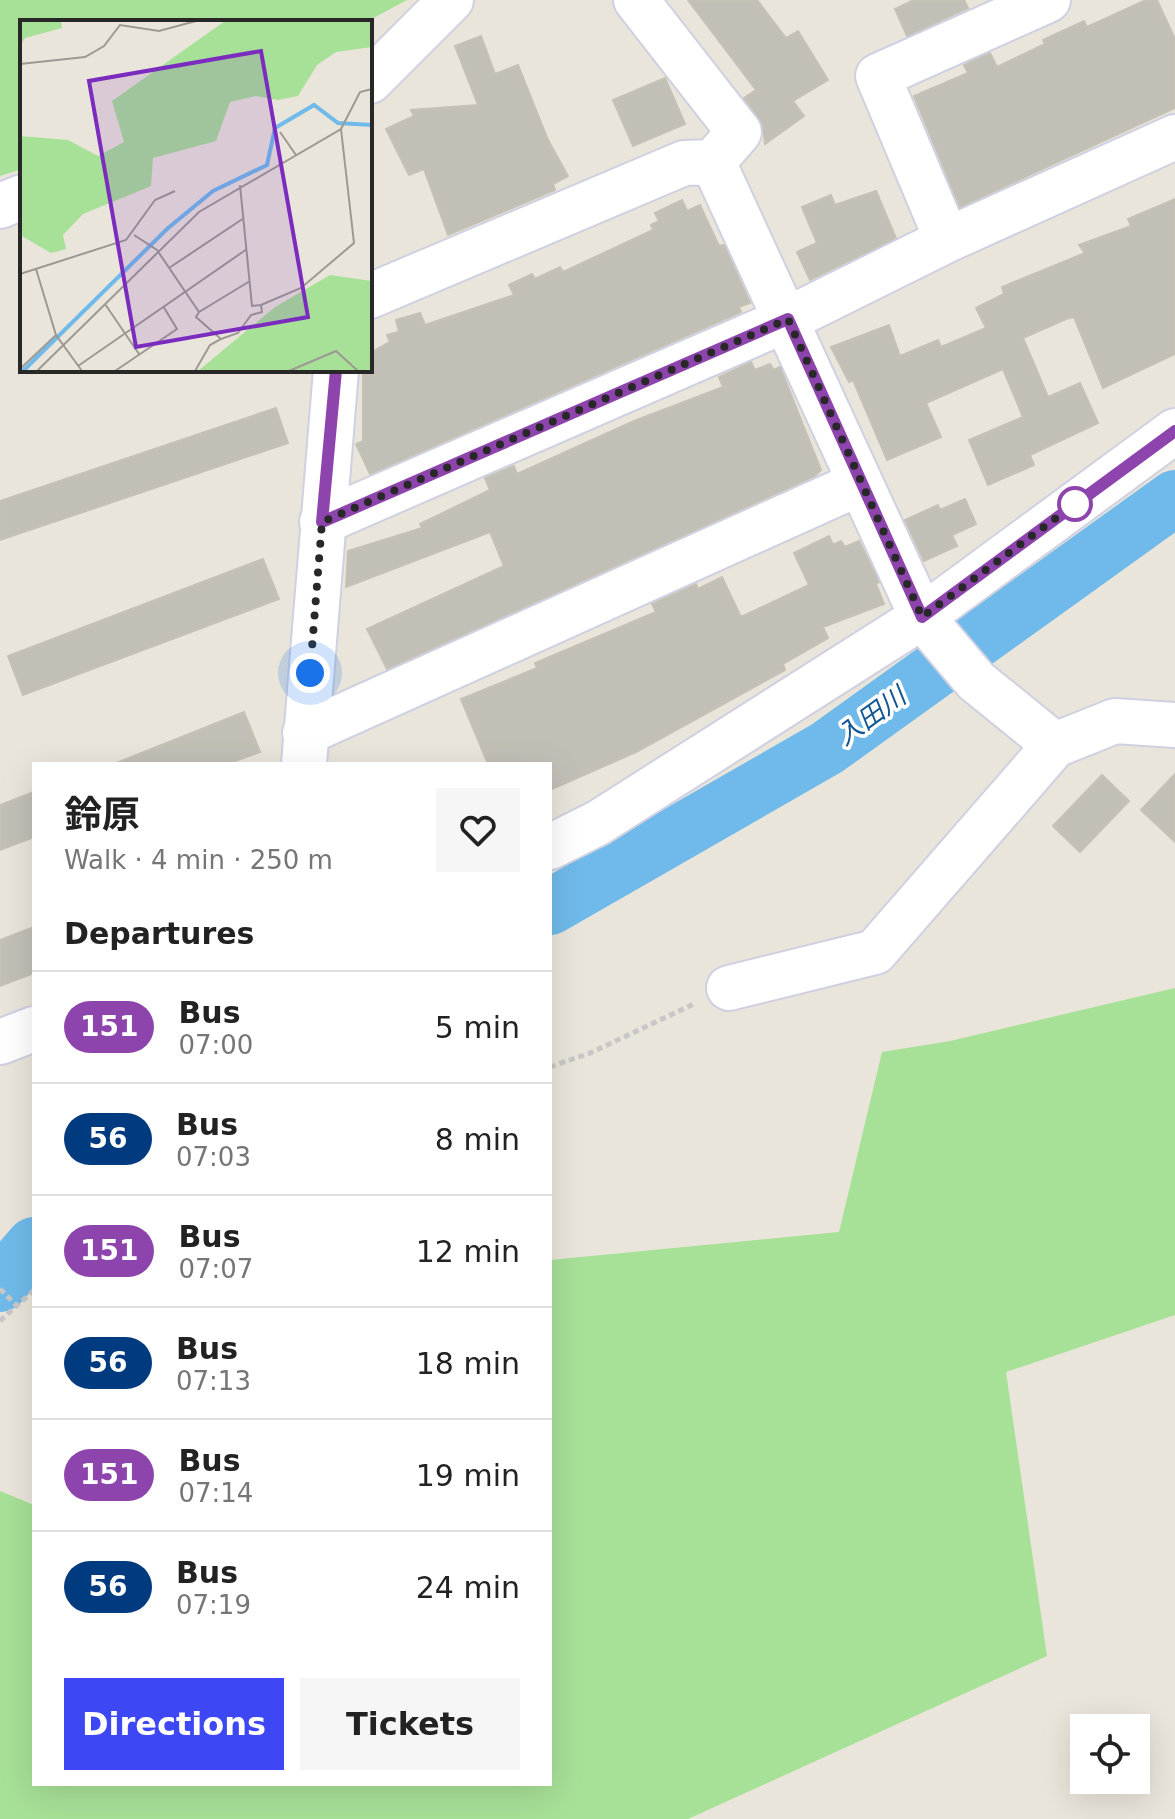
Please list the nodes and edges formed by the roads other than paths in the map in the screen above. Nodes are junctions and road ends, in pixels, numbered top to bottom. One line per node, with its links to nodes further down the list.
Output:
1 (451, 0): 4 (street)
2 (636, 0): 6 (street)
3 (1048, 0): 9 (street)
4 (372, 79)
5 (1175, 137): 9 (street)
6 (713, 162): 10 (street); 11 (street)
7 (20, 198): 8 (street)
8 (0, 206)
9 (947, 240): 11 (street)
10 (372, 295)
11 (788, 319): 14 (street); 15 (street)
12 (336, 372): 15 (street)
13 (1175, 431): 16 (street)
14 (860, 483): 16 (street); 19 (street)
15 (322, 522): 19 (street)
16 (934, 632): 18 (street); 20 (street)
17 (1175, 725): 18 (street)
18 (1055, 745): 21 (street)
19 (304, 748)
20 (552, 846)
21 (729, 988)
22 (32, 1030): 23 (street)
23 (0, 1042)

